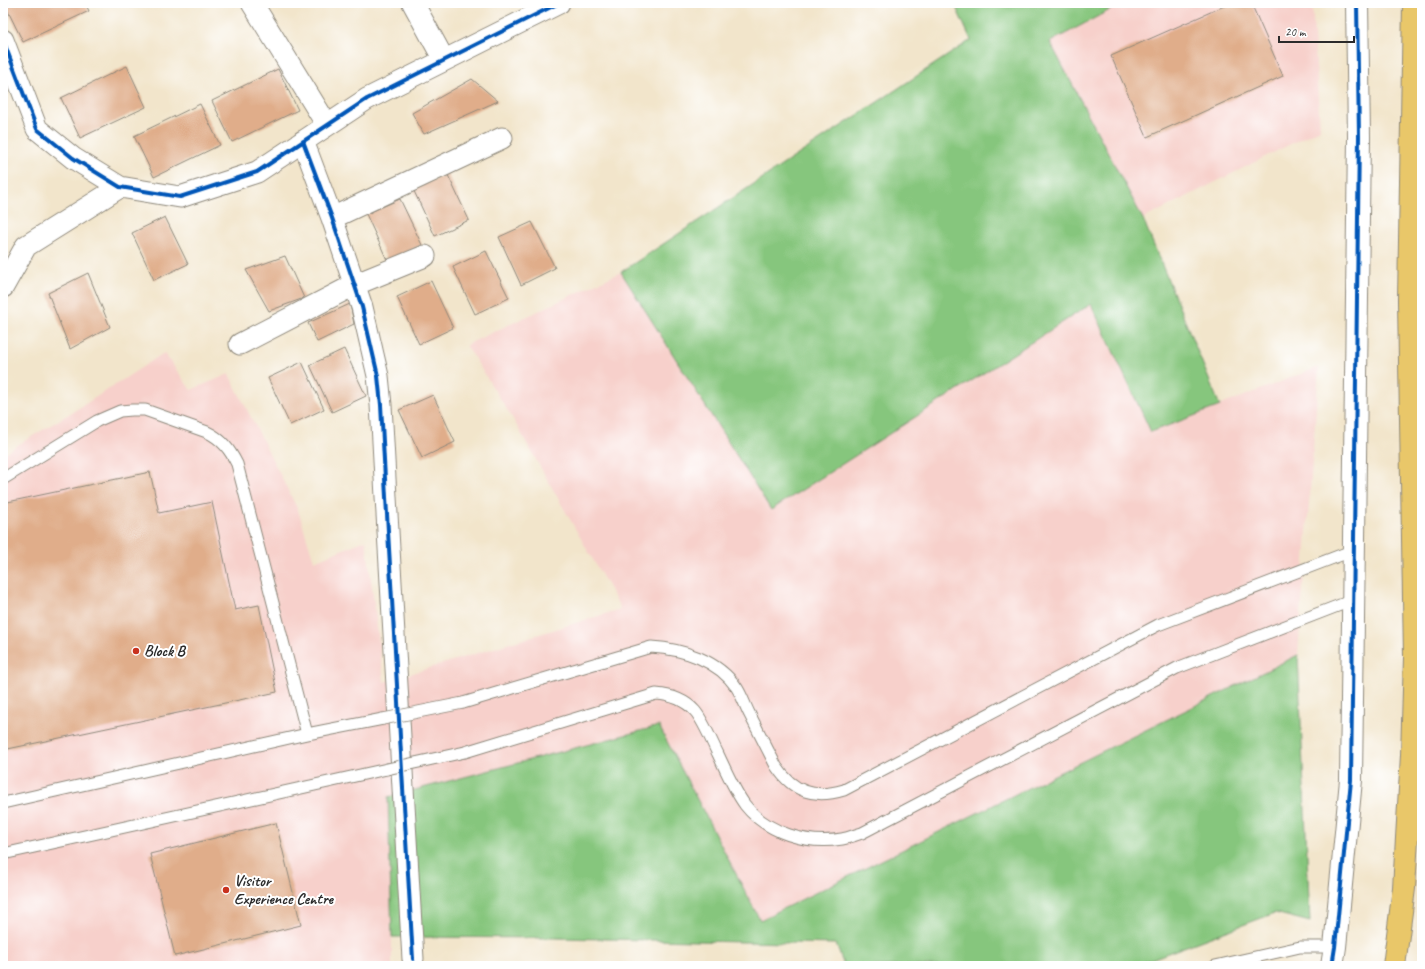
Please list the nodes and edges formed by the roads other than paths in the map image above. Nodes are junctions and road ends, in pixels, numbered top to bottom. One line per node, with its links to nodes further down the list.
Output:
1 (252, 3): 9 (street)
2 (413, 3): 8 (street)
3 (559, 3): 6 (street)
4 (1357, 3): 19 (street)
5 (1414, 3): 27 (highway)
6 (519, 12): 8 (street)
7 (3, 40): 12 (street)
8 (444, 60): 9 (street)
9 (327, 125): 11 (street)
10 (502, 138): 13 (street)
11 (303, 141): 12 (street); 13 (street)
12 (120, 187): 16 (street)
13 (332, 218): 15 (street)
14 (425, 256): 15 (street)
15 (354, 285): 17 (street); 25 (street)
16 (3, 287)
17 (240, 344)
18 (3, 479): 21 (lane)
19 (1354, 550): 20 (street); 21 (lane, bridge)
20 (1353, 600): 23 (lane, bridge); 24 (street)
21 (307, 734): 22 (lane)
22 (3, 803)
23 (3, 854)
24 (1334, 956): 26 (lane)
25 (413, 959)
26 (1215, 966)
27 (1394, 966)

